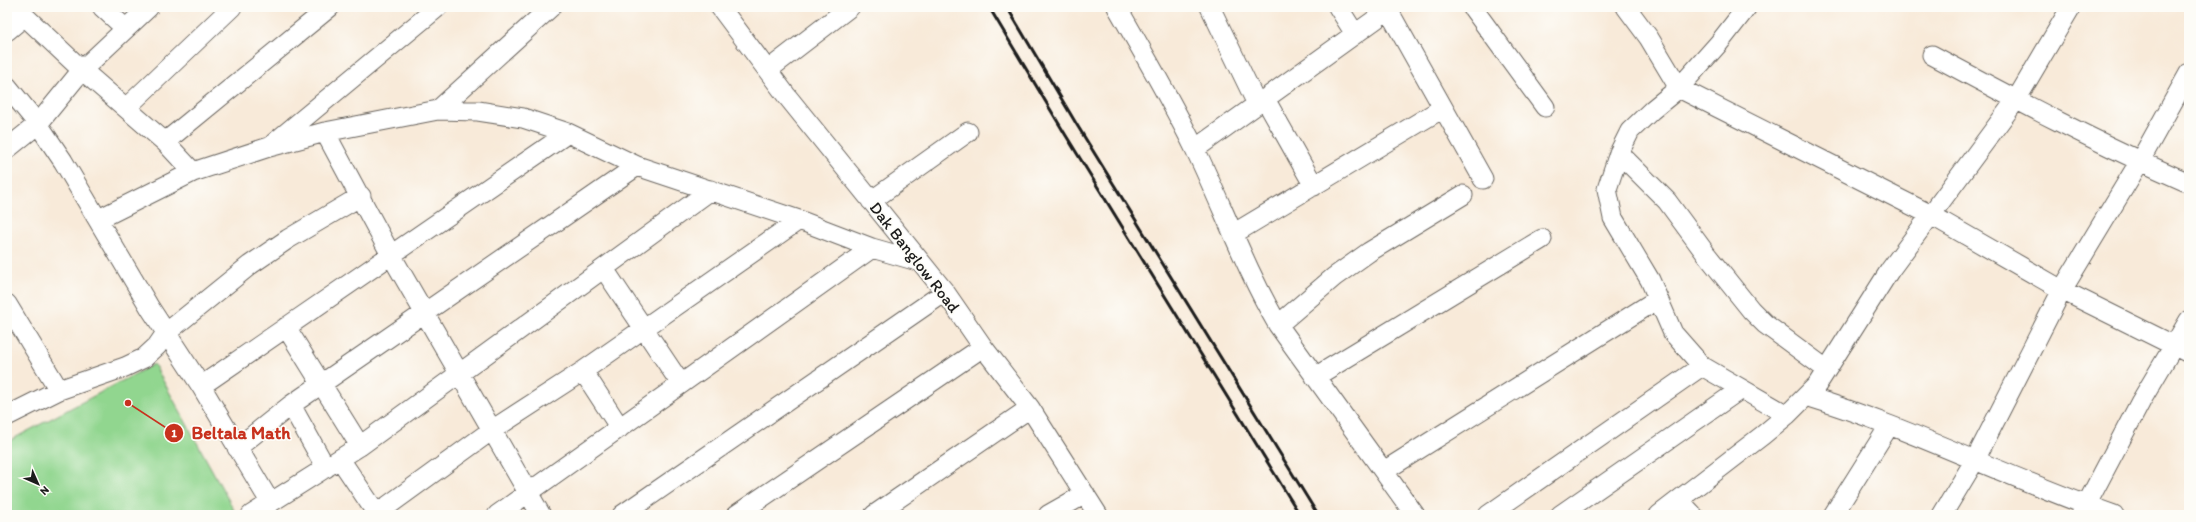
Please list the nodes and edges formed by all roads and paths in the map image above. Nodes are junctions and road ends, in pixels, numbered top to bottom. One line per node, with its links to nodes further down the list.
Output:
1 (102, 7): 18 (street)
2 (149, 7): 18 (street)
3 (232, 7): 29 (street)
4 (330, 7): 37 (street)
5 (438, 7): 38 (street)
6 (551, 7): 32 (street)
7 (720, 7): 23 (street, Dak Banglow Road)
8 (850, 7): 23 (street)
9 (1117, 7): 40 (street)
10 (1210, 7): 28 (street)
11 (1338, 7): 20 (street)
12 (1472, 7): 30 (street)
13 (1626, 7): 26 (street)
14 (1747, 7): 26 (street)
15 (2071, 7): 27 (street)
16 (1388, 8): 20 (street); 31 (street)
17 (20, 12): 19 (street); 22 (street)
18 (125, 28): 22 (street)
19 (7, 31)
20 (1355, 34): 28 (street)
21 (1932, 55): 27 (street)
22 (82, 70): 29 (street); 33 (street)
23 (768, 70): 51 (street, Dak Banglow Road)
24 (2189, 73): 42 (street)
25 (7, 86): 33 (street)
26 (1679, 88): 41 (street); 52 (street)
27 (2016, 100): 42 (street); 52 (street)
28 (1261, 102): 40 (street); 47 (street)
29 (127, 107): 37 (street)
30 (1544, 107)
31 (1443, 108): 45 (street); 47 (street)
32 (438, 110): 34 (street); 36 (street)
33 (38, 124): 39 (street); 53 (street)
34 (326, 132): 38 (street); 50 (street)
35 (968, 132): 51 (street)
36 (568, 133): 43 (street); 58 (street)
37 (165, 142): 44 (street)
38 (269, 147): 44 (street)
39 (7, 149)
40 (1195, 149): 55 (street)
41 (1619, 153): 63 (street); 74 (street)
42 (2140, 161): 46 (street); 61 (street)
43 (637, 166): 48 (street); 65 (street)
44 (193, 172): 53 (street)
45 (1483, 179)
46 (2189, 183)
47 (1314, 186): 55 (street)
48 (711, 190): 54 (street); 60 (street)
49 (1463, 195): 67 (street)
50 (361, 196): 58 (street); 70 (street)
51 (871, 201): 59 (street, Dak Banglow Road)
52 (1931, 215): 61 (street); 74 (street)
53 (99, 220): 70 (street)
54 (799, 220): 57 (street); 69 (street)
55 (1233, 234): 67 (street)
56 (1542, 238): 77 (street)
57 (872, 248): 59 (street); 79 (street)
58 (391, 255): 65 (street); 68 (street)
59 (921, 262): 62 (street, Dak Banglow Road)
60 (604, 269): 69 (street); 76 (street)
61 (2062, 290): 72 (street); 93 (street)
62 (945, 292): 71 (street, Dak Banglow Road); 105 (street)
63 (1658, 299): 73 (street); 95 (street)
64 (7, 304): 82 (street)
65 (425, 311): 76 (street); 78 (street)
66 (2189, 320): 72 (street)
67 (1278, 325): 77 (street)
68 (286, 327): 78 (street); 80 (street)
69 (644, 329): 75 (street); 79 (street)
70 (166, 333): 80 (street); 82 (street)
71 (983, 347): 85 (street, Dak Banglow Road); 106 (street)
72 (2182, 349): 100 (street)
73 (1702, 366): 81 (street); 111 (street)
74 (1826, 369): 83 (street)
75 (583, 371): 89 (street); 90 (street)
76 (458, 374): 90 (street); 91 (street)
77 (1315, 377): 95 (street)
78 (323, 384): 84 (street); 91 (street)
79 (681, 384): 89 (street)
80 (201, 386): 92 (street)
81 (1741, 389): 86 (street); 112 (street)
82 (59, 390): 87 (street)
83 (1806, 396): 86 (street); 88 (street)
84 (291, 405): 92 (street); 94 (street)
85 (1030, 408): 97 (street, Dak Banglow Road); 107 (street)
86 (1787, 415): 98 (street)
87 (7, 416)
88 (1889, 426): 93 (street); 115 (street)
89 (620, 428): 96 (street)
90 (492, 430): 96 (street); 101 (street)
91 (360, 446): 94 (street)
92 (237, 448): 99 (street)
93 (1976, 460): 100 (street); 116 (street)
94 (333, 464): 99 (street); 101 (street)
95 (1384, 471): 110 (street)
96 (528, 492): 103 (street); 104 (street)
97 (1085, 494): 108 (street); 109 (street, Dak Banglow Road)
98 (1679, 500): 113 (street); 114 (street)
99 (270, 502): 102 (street)
100 (2084, 510): 117 (street)
101 (376, 514)
102 (251, 515)
103 (497, 515)
104 (541, 515)
105 (622, 515)
106 (736, 515)
107 (874, 515)
108 (1048, 515)
109 (1098, 515)
110 (1415, 515)
111 (1488, 515)
112 (1560, 515)
113 (1659, 515)
114 (1693, 515)
115 (1834, 515)
116 (1942, 515)
117 (2114, 515)

